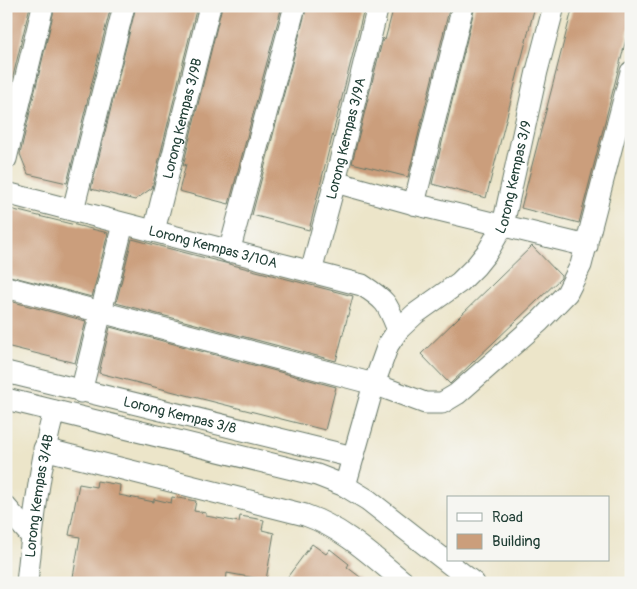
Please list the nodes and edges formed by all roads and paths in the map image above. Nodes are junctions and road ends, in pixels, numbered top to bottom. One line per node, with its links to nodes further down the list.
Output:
1 (43, 6): 9 (street)
2 (124, 6): 13 (street)
3 (210, 6): 16 (street, Lorong Kempas 3/9B)
4 (295, 6): 18 (street)
5 (378, 6): 10 (street, Lorong Kempas 3/9A)
6 (463, 6): 12 (street)
7 (554, 6): 15 (street, Lorong Kempas 3/9)
8 (631, 72): 17 (street)
9 (6, 159)
10 (335, 182): 12 (street); 19 (street, Lorong Kempas 3/9A)
11 (6, 193): 13 (street, Lorong Kempas 3/10A)
12 (414, 204): 15 (street)
13 (74, 210): 14 (street, Lorong Kempas 3/10A)
14 (123, 224): 16 (street, Lorong Kempas 3/10A); 21 (street)
15 (503, 225): 17 (street); 22 (street, Lorong Kempas 3/9)
16 (154, 231): 18 (street, Lorong Kempas 3/10A)
17 (587, 246): 24 (street)
18 (229, 252): 19 (street, Lorong Kempas 3/10A)
19 (311, 272): 22 (street, Lorong Kempas 3/10A)
20 (6, 287): 21 (street)
21 (100, 312): 24 (street); 25 (street)
22 (398, 330): 24 (street, Lorong Kempas 3/9)
23 (6, 372): 25 (street, Lorong Kempas 3/8)
24 (374, 384): 29 (street, Lorong Kempas 3/9)
25 (81, 392): 29 (street, Lorong Kempas 3/8)
26 (6, 399): 27 (street)
27 (54, 411): 28 (street, Lorong Kempas 3/4B); 30 (street)
28 (44, 448): 32 (street, Lorong Kempas 3/4B); 36 (street)
29 (353, 457): 30 (street, Lorong Kempas 3/9)
30 (345, 486): 34 (street)
31 (6, 508): 32 (street)
32 (32, 536): 35 (street, Lorong Kempas 3/4B)
33 (447, 562): 37 (street)
34 (447, 562)
35 (27, 583)
36 (405, 583)
37 (474, 583)

